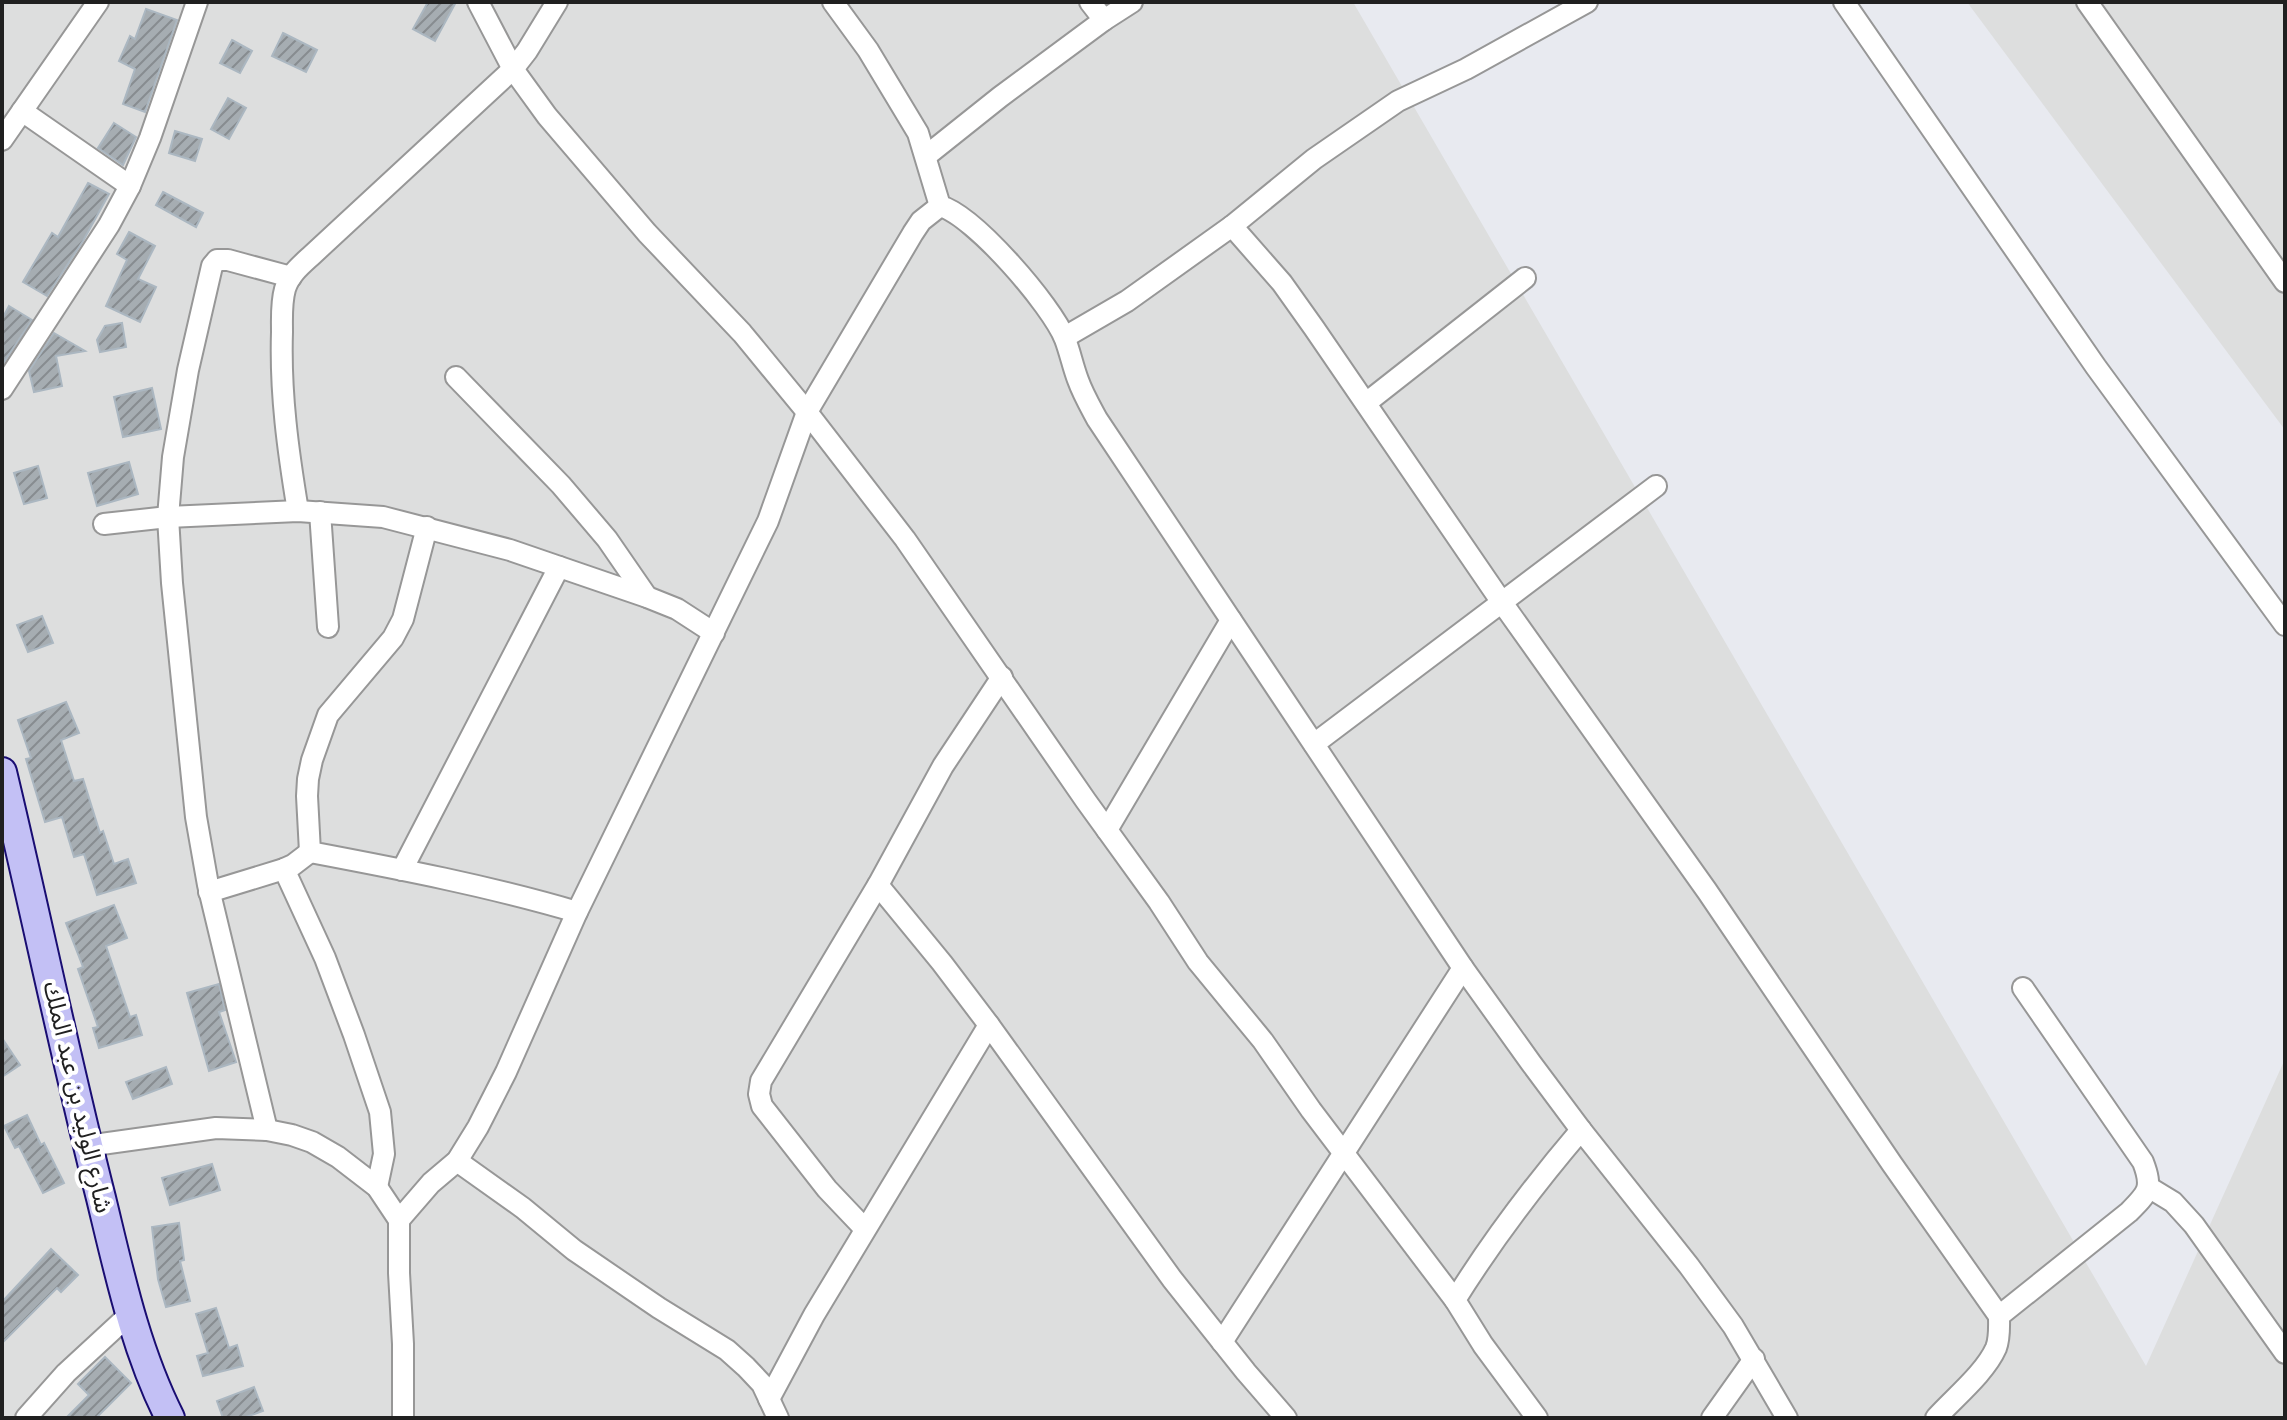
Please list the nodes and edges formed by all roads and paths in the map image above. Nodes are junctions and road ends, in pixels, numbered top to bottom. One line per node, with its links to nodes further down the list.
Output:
1 (98, 2): 13 (street)
2 (197, 2): 16 (street)
3 (478, 2): 12 (street)
4 (557, 2): 12 (street)
5 (833, 2): 15 (street)
6 (1090, 2): 11 (street)
7 (1132, 2): 11 (street)
8 (1587, 2): 18 (street)
9 (1844, 2): 37 (street)
10 (2087, 2): 21 (street)
11 (1104, 20): 15 (street)
12 (513, 69): 19 (street); 26 (street)
13 (22, 111): 14 (street); 16 (street)
14 (2, 140)
15 (926, 156): 17 (street)
16 (130, 186): 24 (street)
17 (940, 206): 22 (street); 26 (street)
18 (1232, 226): 22 (street); 25 (street)
19 (291, 277): 28 (street); 30 (street)
20 (1525, 278): 25 (street)
21 (2285, 282)
22 (1065, 337): 36 (street)
23 (456, 377): 34 (street)
24 (2, 389)
25 (1366, 403): 35 (street)
26 (807, 412): 39 (street); 40 (street)
27 (1656, 486): 35 (street)
28 (298, 511): 29 (street); 30 (street)
29 (320, 512): 32 (street); 38 (street)
30 (168, 517): 31 (street); 48 (street)
31 (104, 524)
32 (427, 527): 33 (street); 44 (street)
33 (559, 567): 34 (street); 46 (street)
34 (647, 597): 39 (street)
35 (1503, 604): 41 (street); 64 (street)
36 (1231, 620): 41 (street); 43 (street)
37 (2285, 625)
38 (328, 627)
39 (714, 633): 49 (street)
40 (1002, 677): 43 (street); 47 (street)
41 (1314, 744): 50 (street)
42 (2, 772): 55 (street, شارع الوليد بن عبد الملك)
43 (1107, 830): 56 (street)
44 (310, 852): 45 (street); 46 (street)
45 (284, 869): 48 (street); 58 (street)
46 (402, 870): 49 (street)
47 (878, 885): 52 (street); 61 (street)
48 (209, 892): 53 (street)
49 (577, 912): 57 (street)
50 (1463, 968): 54 (street); 56 (street)
51 (2023, 988): 59 (street)
52 (989, 1025): 61 (street); 65 (street)
53 (267, 1130): 55 (street); 58 (street)
54 (1581, 1130): 62 (street); 67 (street)
55 (87, 1146): 63 (street, شارع الوليد بن عبد الملك)
56 (1345, 1152): 62 (street); 65 (street)
57 (457, 1161): 60 (street); 68 (street)
58 (377, 1187): 60 (street)
59 (2150, 1188): 64 (street); 66 (street)
60 (399, 1220): 71 (street)
61 (865, 1229): 68 (street)
62 (1455, 1300): 73 (street)
63 (130, 1314): 69 (street); 70 (street, شارع الوليد بن عبد الملك)
64 (1999, 1316): 76 (street)
65 (1222, 1342): 72 (street)
66 (2285, 1353)
67 (1754, 1359): 74 (street); 75 (street)
68 (774, 1408)
69 (26, 1418)
70 (170, 1418)
71 (403, 1418)
72 (1286, 1418)
73 (1537, 1418)
74 (1712, 1418)
75 (1787, 1418)
76 (1936, 1418)

